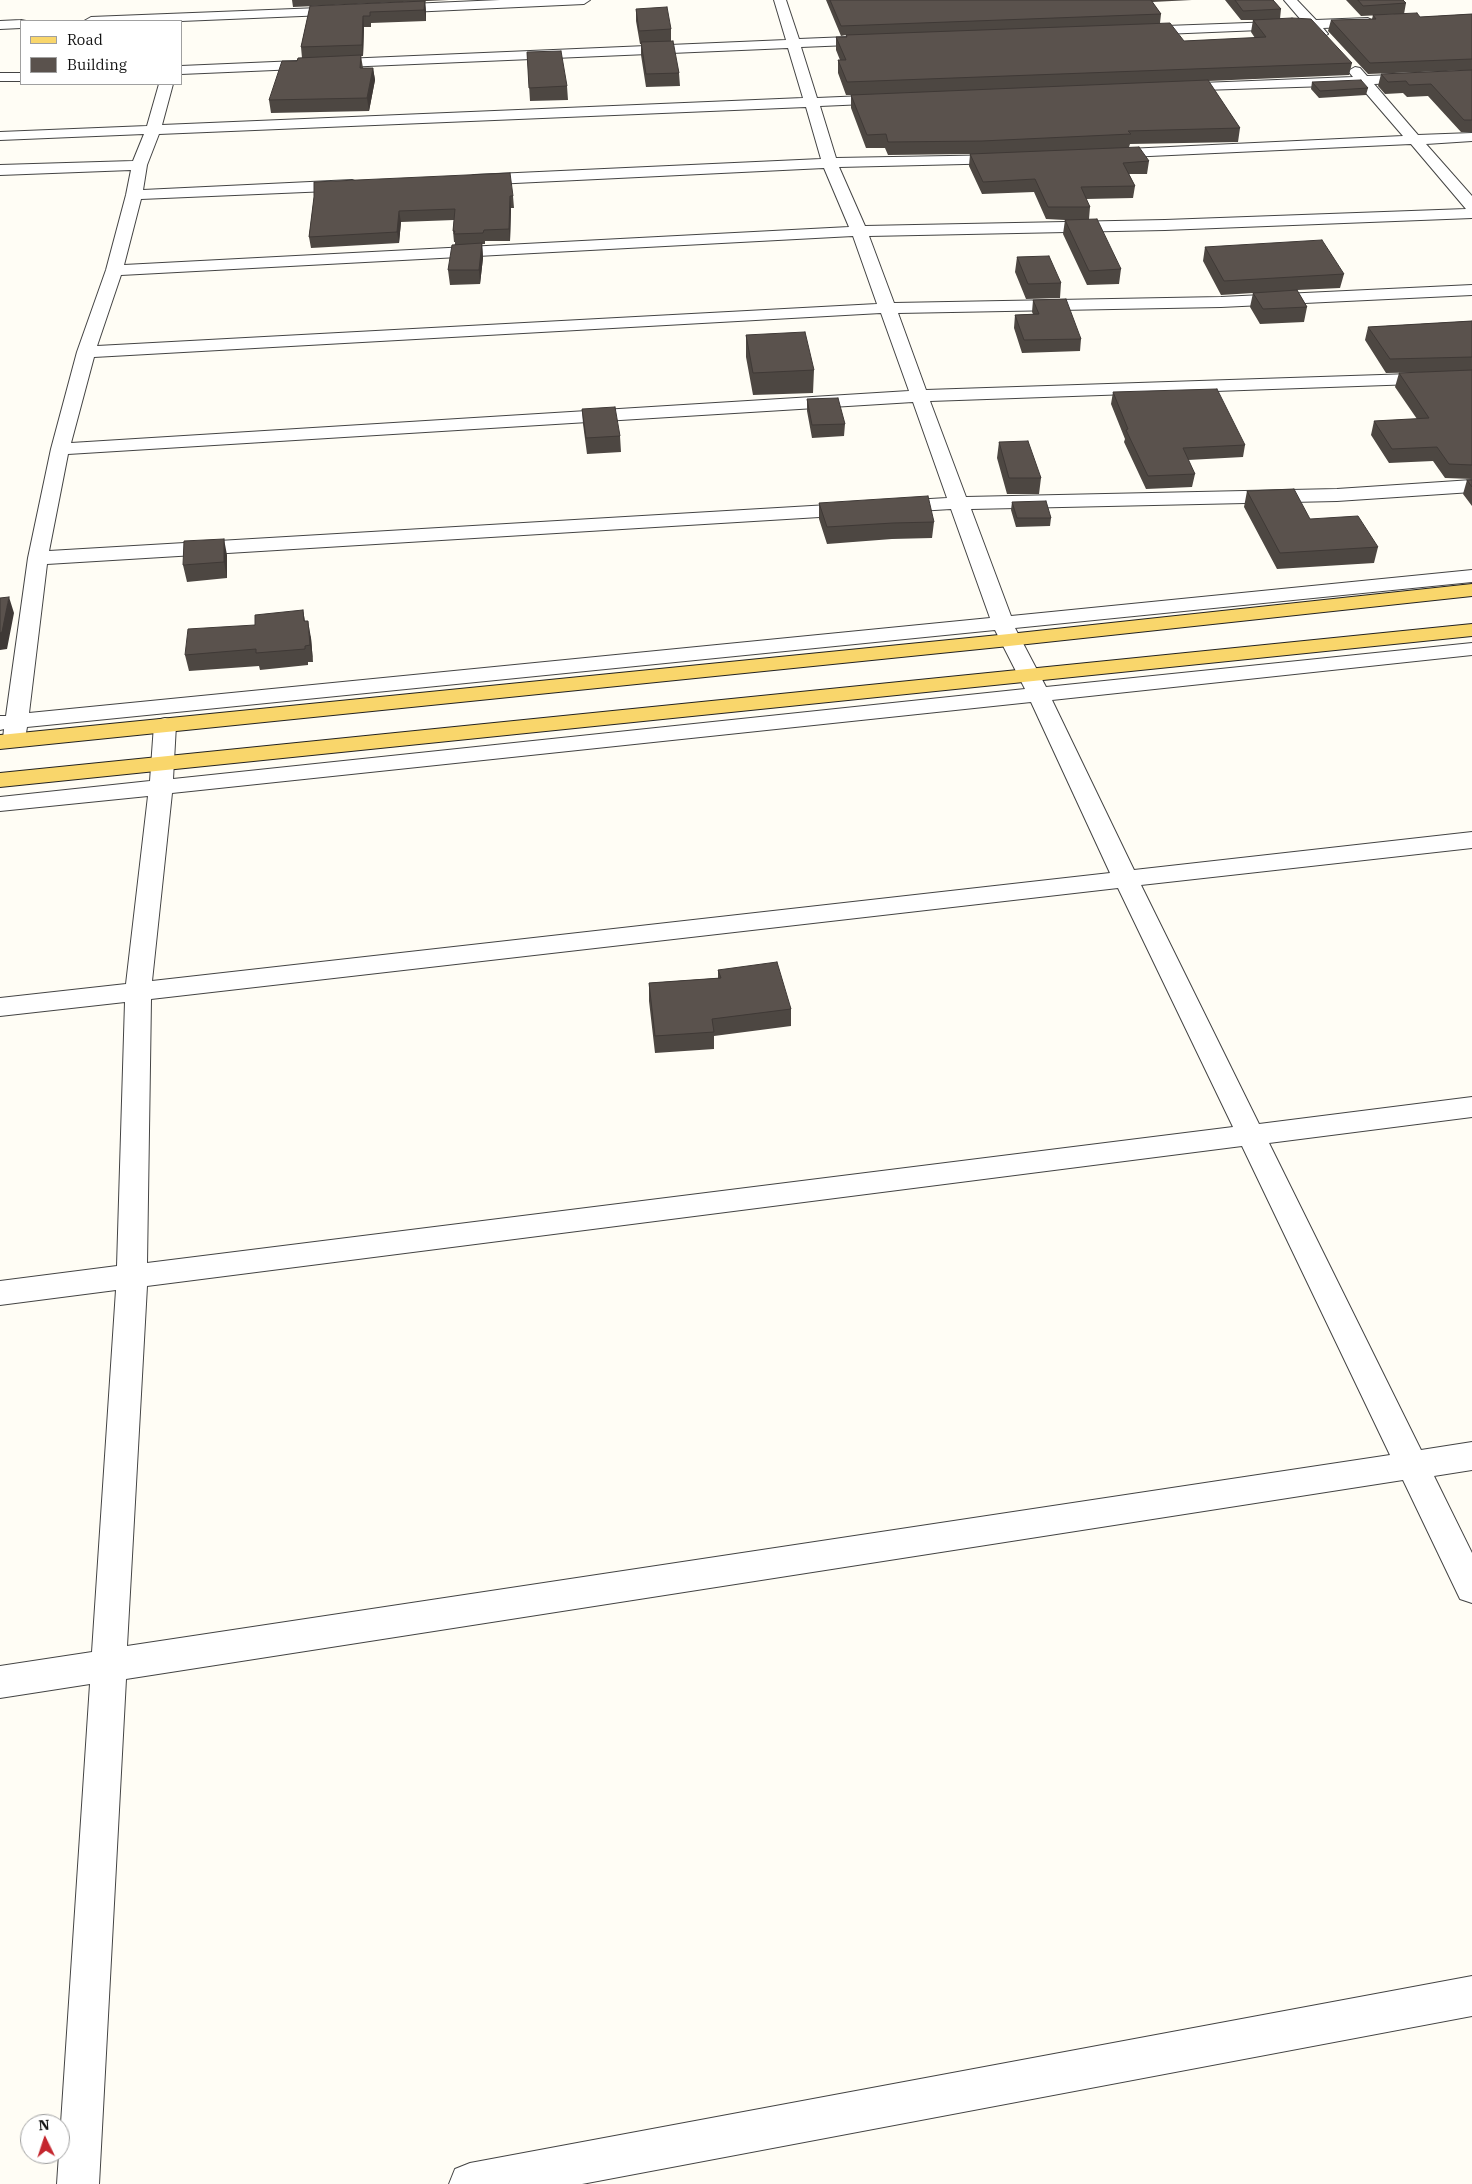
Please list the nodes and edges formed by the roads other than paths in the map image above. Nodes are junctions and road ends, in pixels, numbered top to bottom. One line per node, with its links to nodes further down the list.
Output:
1 (584, 0): 4 (street)
2 (780, 0): 13 (street)
3 (1290, 0): 9 (street)
4 (378, 9)
5 (358, 10): 6 (street)
6 (115, 20)
7 (1378, 21): 9 (street)
8 (20, 24): 10 (street)
9 (1312, 24): 11 (street); 14 (street)
10 (0, 25)
11 (1122, 31)
12 (883, 40): 13 (street)
13 (794, 43): 16 (street); 24 (street)
14 (1332, 46)
15 (1345, 60): 20 (street)
16 (182, 70)
17 (1472, 76): 20 (street)
18 (20, 77): 19 (street)
19 (0, 78)
20 (1364, 81): 22 (street); 28 (street)
21 (166, 85): 25 (street)
22 (1157, 89)
23 (900, 99): 24 (street)
24 (812, 102): 25 (street); 31 (street)
25 (153, 130): 26 (street); 32 (street)
26 (0, 136)
27 (1472, 137): 28 (street)
28 (1415, 139): 29 (street); 37 (street)
29 (1087, 155)
30 (1020, 158): 31 (street)
31 (830, 163): 34 (street); 39 (street)
32 (140, 165): 33 (street); 36 (street)
33 (0, 170)
34 (462, 180)
35 (363, 185): 36 (street)
36 (134, 195): 40 (street)
37 (1472, 206)
38 (1472, 213): 39 (street)
39 (859, 231): 40 (street); 42 (street)
40 (114, 270): 43 (street)
41 (1472, 290): 42 (street)
42 (888, 308): 43 (street); 45 (street)
43 (86, 352): 46 (street)
44 (1472, 377): 45 (street)
45 (920, 396): 46 (street); 48 (street)
46 (60, 449): 49 (street)
47 (1472, 486): 48 (street)
48 (958, 502): 49 (street); 53 (street)
49 (38, 558): 57 (street)
50 (1472, 576): 53 (street)
51 (1472, 590): 53 (main road)
52 (1472, 630): 55 (main road)
53 (1005, 631): 55 (street); 56 (main road); 57 (street)
54 (1472, 649): 55 (street)
55 (1034, 685): 58 (street); 62 (street)
56 (164, 725): 57 (main road); 58 (street)
57 (8, 732)
58 (162, 775): 59 (main road); 60 (street); 63 (street)
59 (0, 780)
60 (0, 804)
61 (1472, 840): 62 (street)
62 (1126, 880): 63 (street); 66 (street)
63 (138, 992): 64 (street); 67 (street)
64 (0, 1007)
65 (1472, 1107): 66 (street)
66 (1252, 1135): 67 (street); 70 (street)
67 (132, 1277): 68 (street); 72 (street)
68 (0, 1294)
69 (1472, 1456): 70 (street)
70 (1413, 1464): 71 (street); 72 (street)
71 (1472, 1588)
72 (109, 1665): 73 (street); 75 (street)
73 (0, 1682)
74 (1472, 1996): 76 (street)
75 (78, 2184)
76 (470, 2184)

